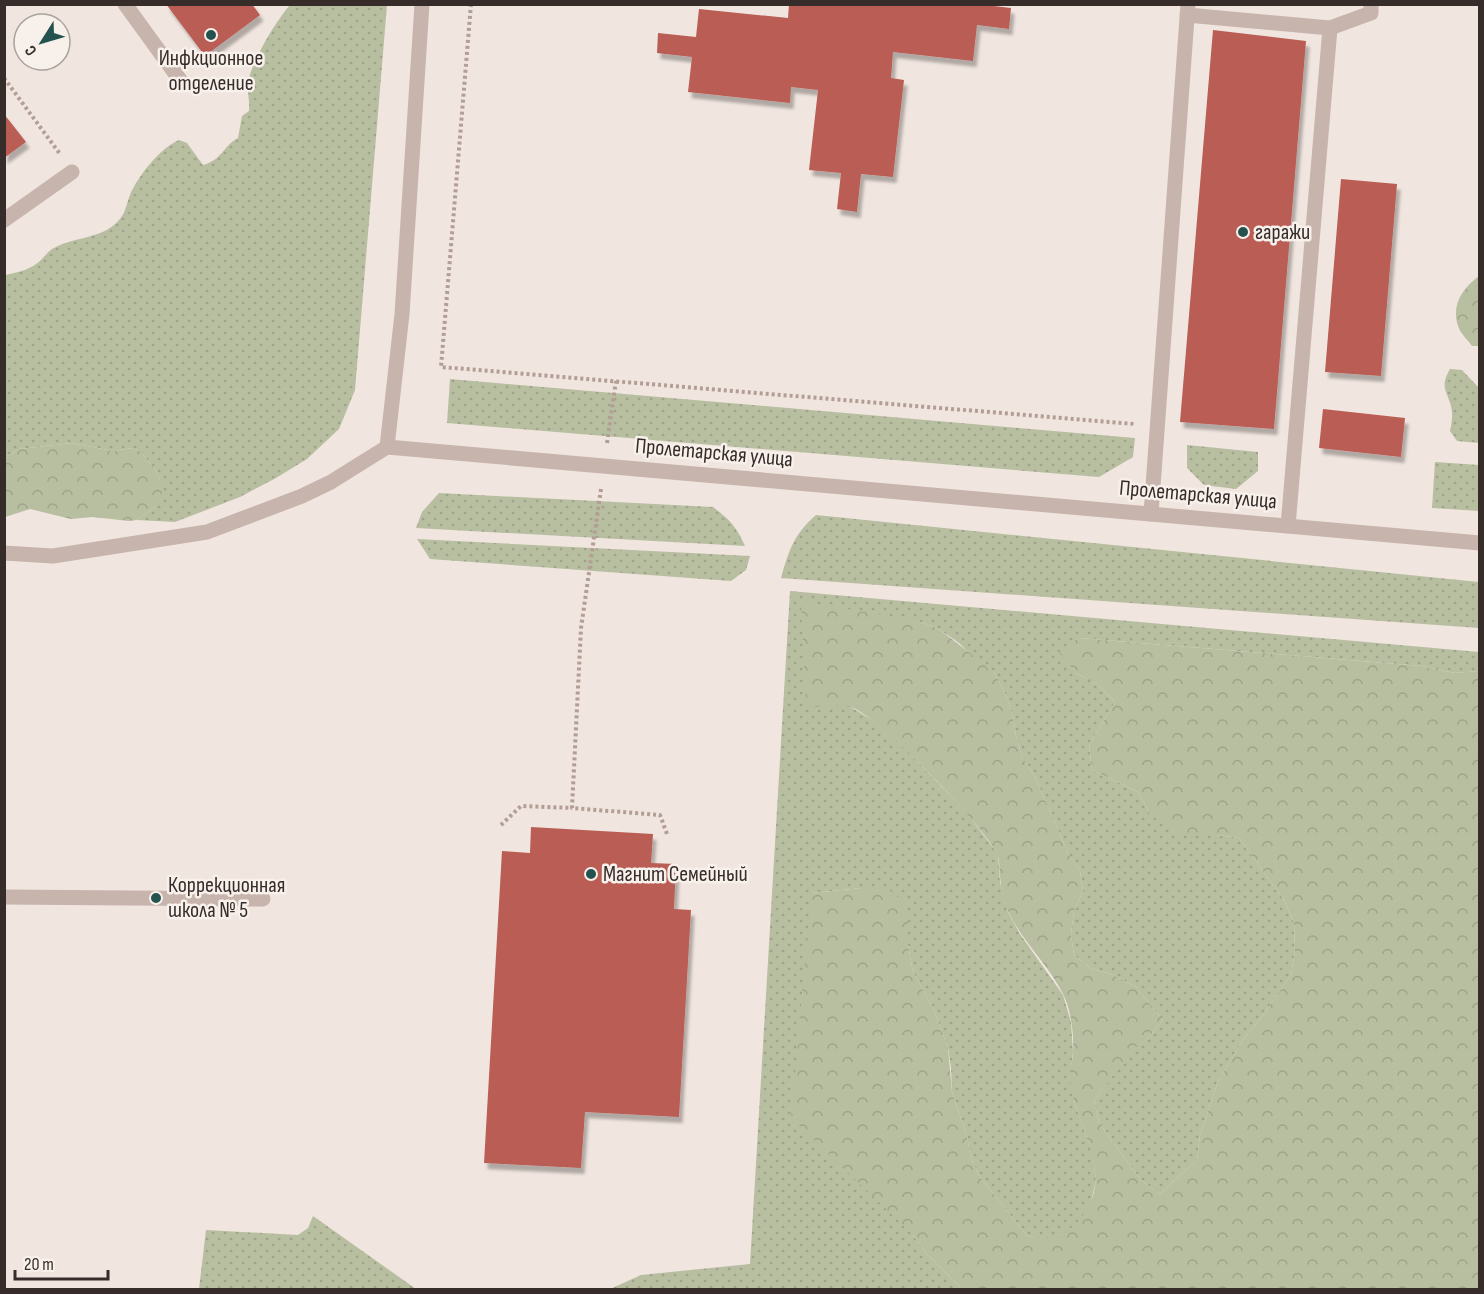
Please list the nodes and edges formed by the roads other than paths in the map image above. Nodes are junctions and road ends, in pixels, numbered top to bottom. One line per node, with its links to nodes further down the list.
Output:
1 (125, 4): 6 (street)
2 (422, 4): 9 (street)
3 (1371, 4): 5 (street)
4 (1188, 10): 5 (street); 10 (street)
5 (1330, 28): 11 (street)
6 (183, 84)
7 (72, 172): 8 (street)
8 (4, 220)
9 (387, 447): 10 (street, Пролетарская улица); 13 (street)
10 (1151, 514): 11 (street, Пролетарская улица)
11 (1288, 526): 12 (street, Пролетарская улица)
12 (1479, 543)
13 (4, 553)
14 (4, 897): 15 (street)
15 (263, 899)

